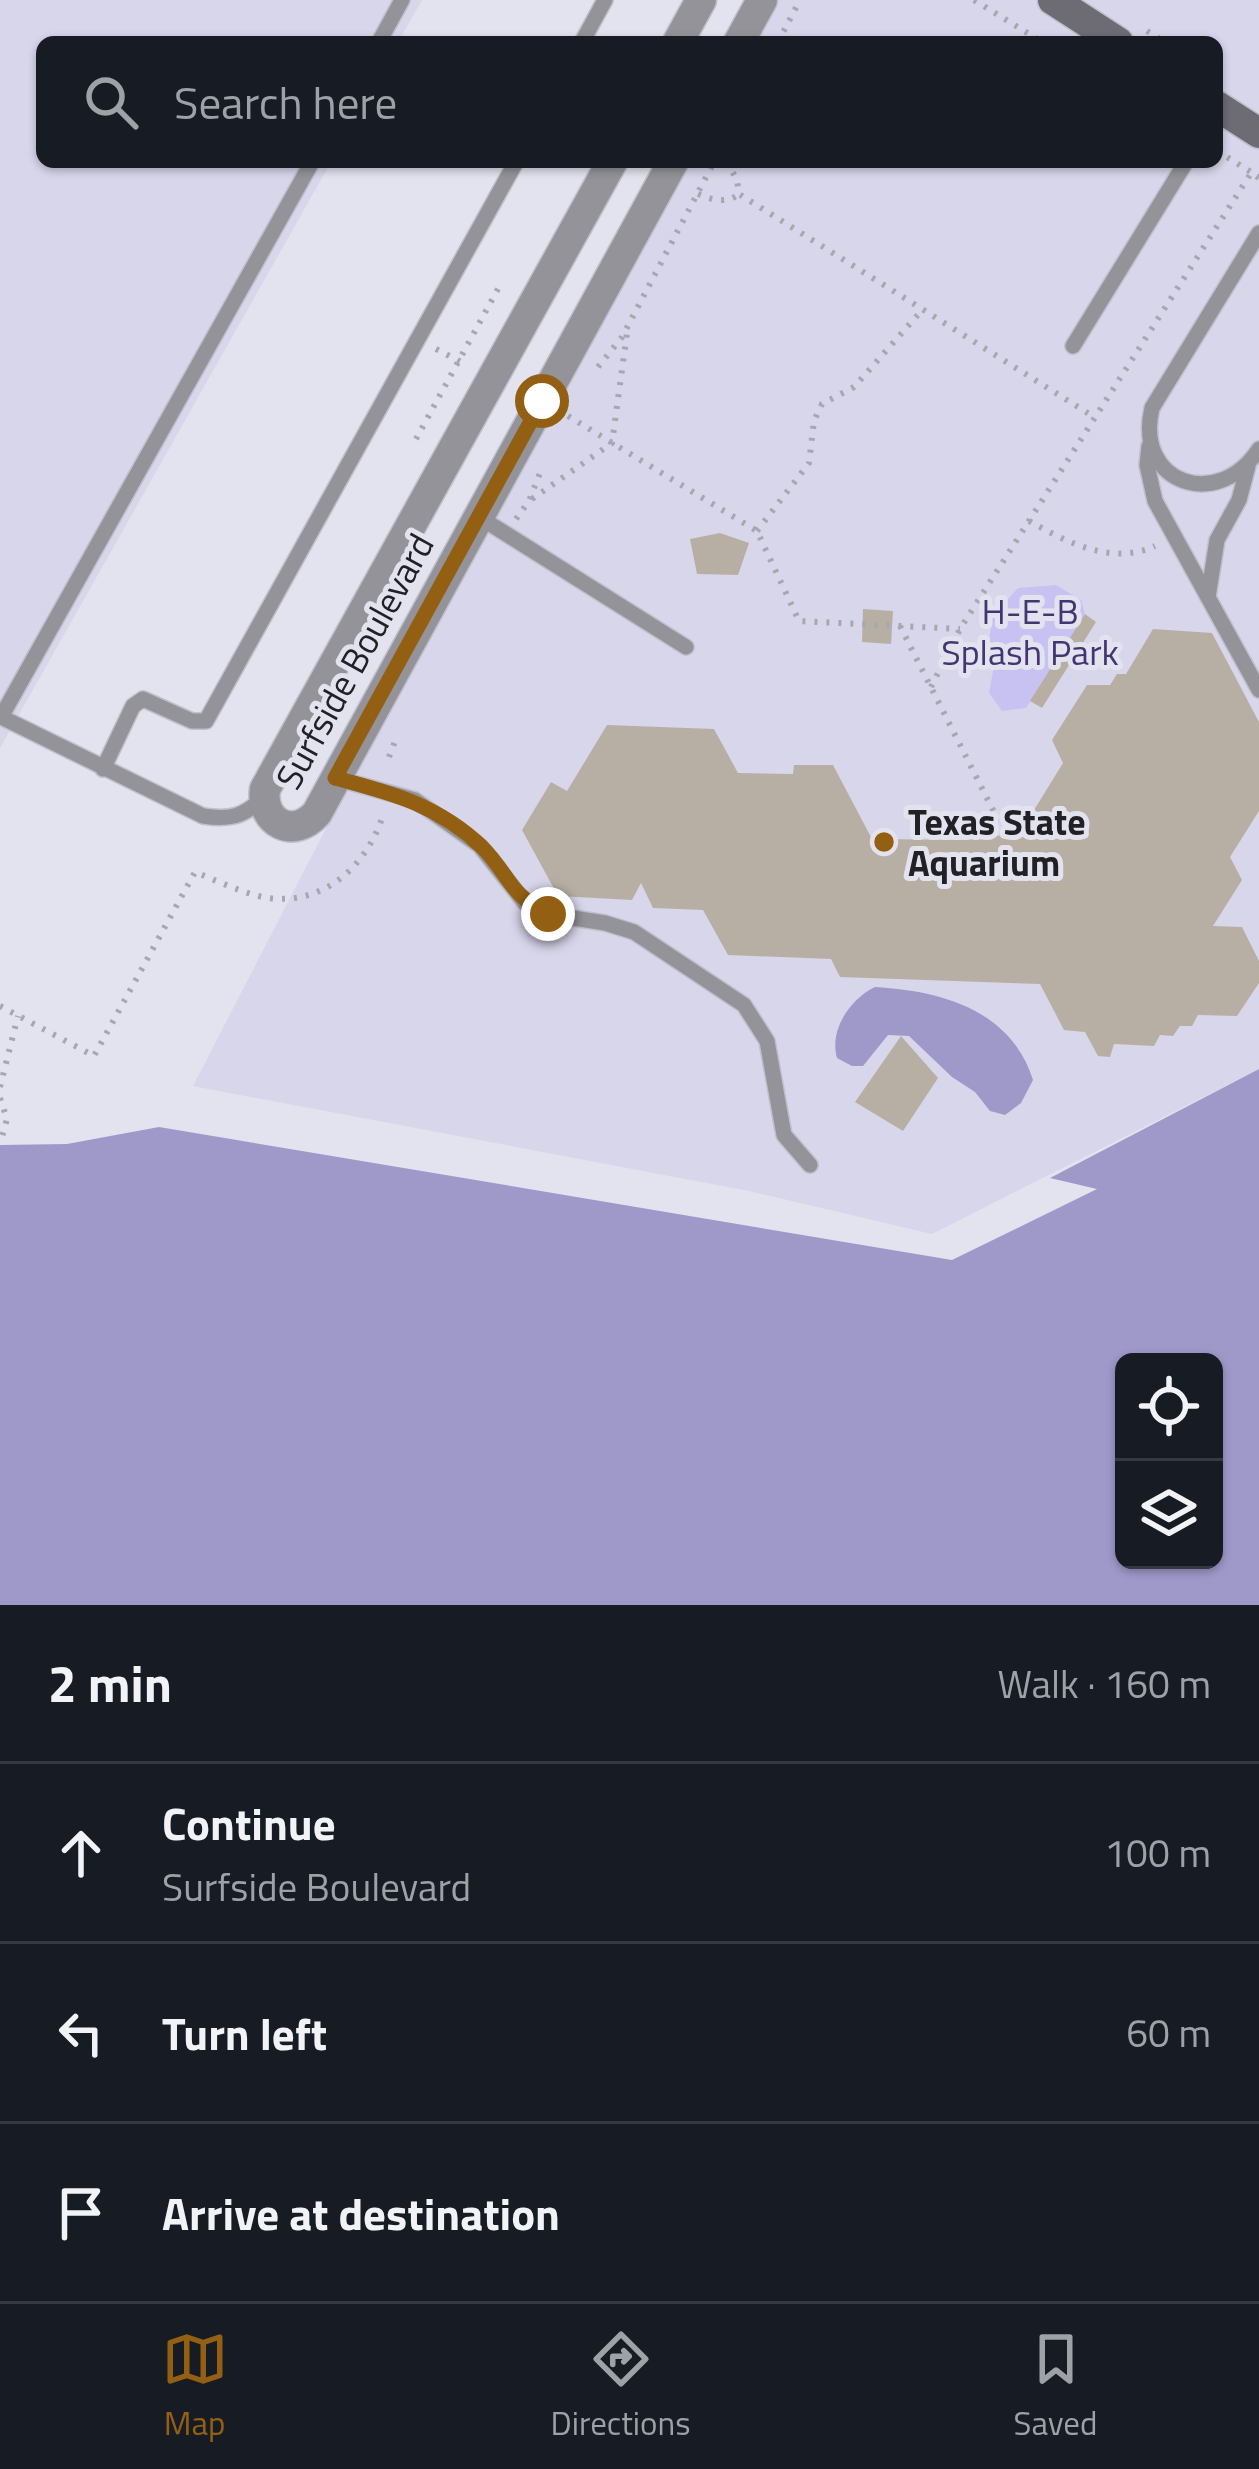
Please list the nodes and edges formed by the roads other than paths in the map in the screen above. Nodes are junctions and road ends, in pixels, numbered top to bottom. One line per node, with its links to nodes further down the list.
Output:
1 (402, 0): 6 (lane)
2 (604, 0): 7 (lane)
3 (701, 0): 8 (street)
4 (762, 0): 9 (street)
5 (1053, 0): 10 (street)
6 (382, 36)
7 (585, 36)
8 (681, 36)
9 (742, 36)
10 (1109, 36)
11 (1223, 111): 12 (street)
12 (1259, 133)
13 (309, 168): 27 (lane)
14 (513, 168): 27 (lane)
15 (609, 168): 29 (street, Surfside Boulevard)
16 (670, 168): 23 (street, Surfside Boulevard)
17 (1182, 168): 19 (lane)
18 (1259, 233): 20 (lane)
19 (1073, 346)
20 (1150, 443): 22 (lane); 24 (lane)
21 (1259, 449): 22 (lane)
22 (1248, 466): 24 (lane)
23 (479, 517): 25 (lane); 28 (street, Surfside Boulevard)
24 (1208, 597): 26 (lane)
25 (686, 647)
26 (1259, 690)
27 (104, 769): 29 (lane)
28 (335, 778): 29 (street, Surfside Boulevard); 30 (lane)
29 (263, 798)
30 (811, 1165)

